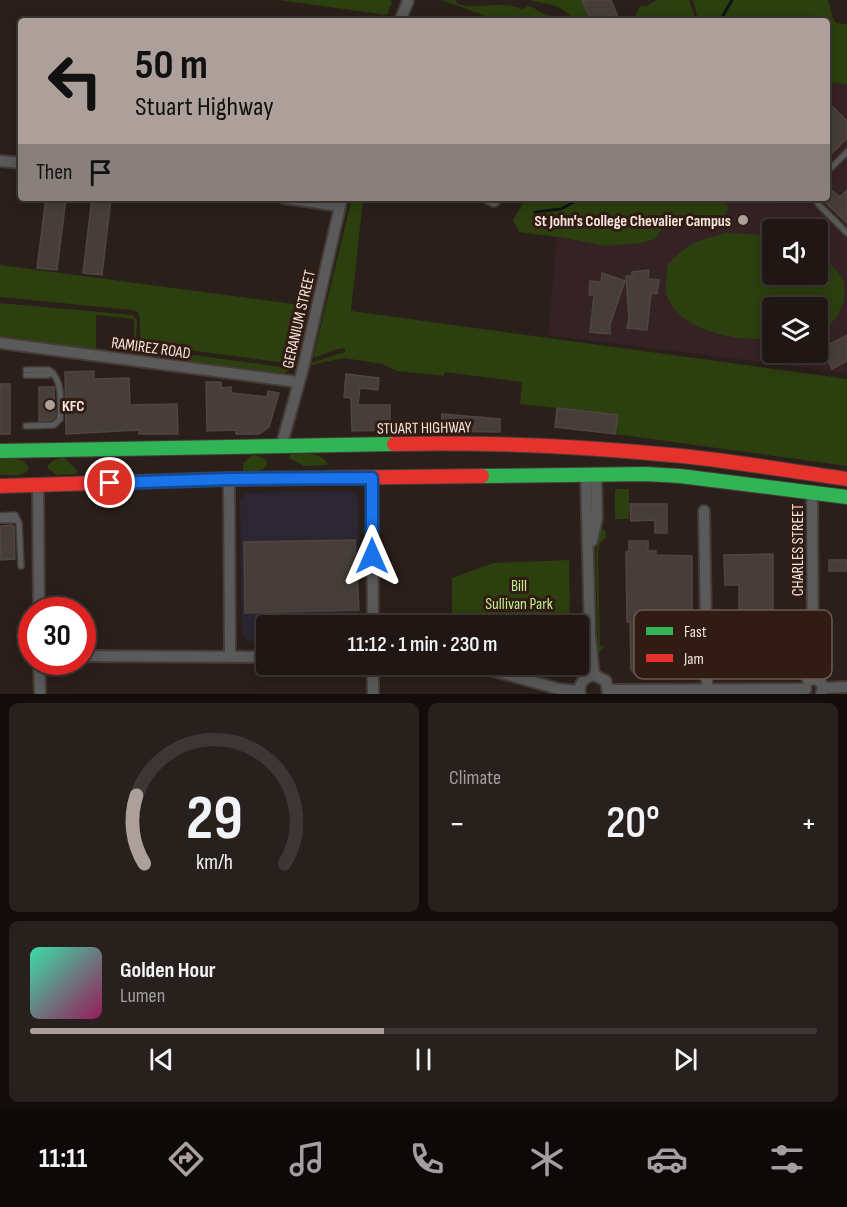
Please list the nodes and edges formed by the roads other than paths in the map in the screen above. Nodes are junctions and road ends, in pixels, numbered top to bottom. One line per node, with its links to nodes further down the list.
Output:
1 (408, 0): 2 (street)
2 (401, 18)
3 (847, 152): 6 (lane)
4 (0, 161): 5 (street)
5 (18, 164)
6 (830, 169)
7 (817, 201): 9 (lane)
8 (341, 202): 12 (street, GERANIUM STREET)
9 (847, 233)
10 (0, 343): 12 (street, RAMIREZ ROAD)
11 (26, 372): 13 (lane)
12 (298, 382): 16 (street, GERANIUM STREET)
13 (26, 426)
14 (591, 448): 16 (highway, STUART HIGHWAY); 18 (highway); 19 (highway, STUART HIGHWAY)
15 (0, 452): 17 (highway, STUART HIGHWAY)
16 (282, 463): 17 (highway, STUART HIGHWAY); 20 (highway, STUART HIGHWAY); 21 (highway, STUART HIGHWAY)
17 (38, 468): 21 (highway, STUART HIGHWAY); 23 (highway, STUART HIGHWAY); 29 (street)
18 (591, 474): 20 (highway, STUART HIGHWAY); 24 (highway, STUART HIGHWAY); 39 (street)
19 (813, 474): 22 (highway, STUART HIGHWAY); 24 (highway)
20 (372, 478): 32 (street)
21 (229, 479): 34 (street)
22 (847, 479)
23 (0, 486)
24 (812, 492): 25 (highway, STUART HIGHWAY); 31 (street, CHARLES STREET)
25 (847, 497)
26 (704, 511): 30 (street)
27 (0, 518): 28 (lane)
28 (21, 566)
29 (39, 597)
30 (705, 610)
31 (813, 610)
32 (372, 615)
33 (96, 656): 34 (street)
34 (230, 656): 35 (street)
35 (256, 657)
36 (39, 675): 48 (street)
37 (373, 675): 49 (street)
38 (508, 675): 45 (street)
39 (594, 675): 45 (street); 46 (street)
40 (706, 679): 43 (street)
41 (813, 679): 44 (street); 47 (street)
42 (847, 687): 44 (street)
43 (706, 688): 46 (street); 47 (street)
44 (822, 691)
45 (580, 692)
46 (608, 692)
47 (807, 692)
48 (40, 694)
49 (373, 694)

